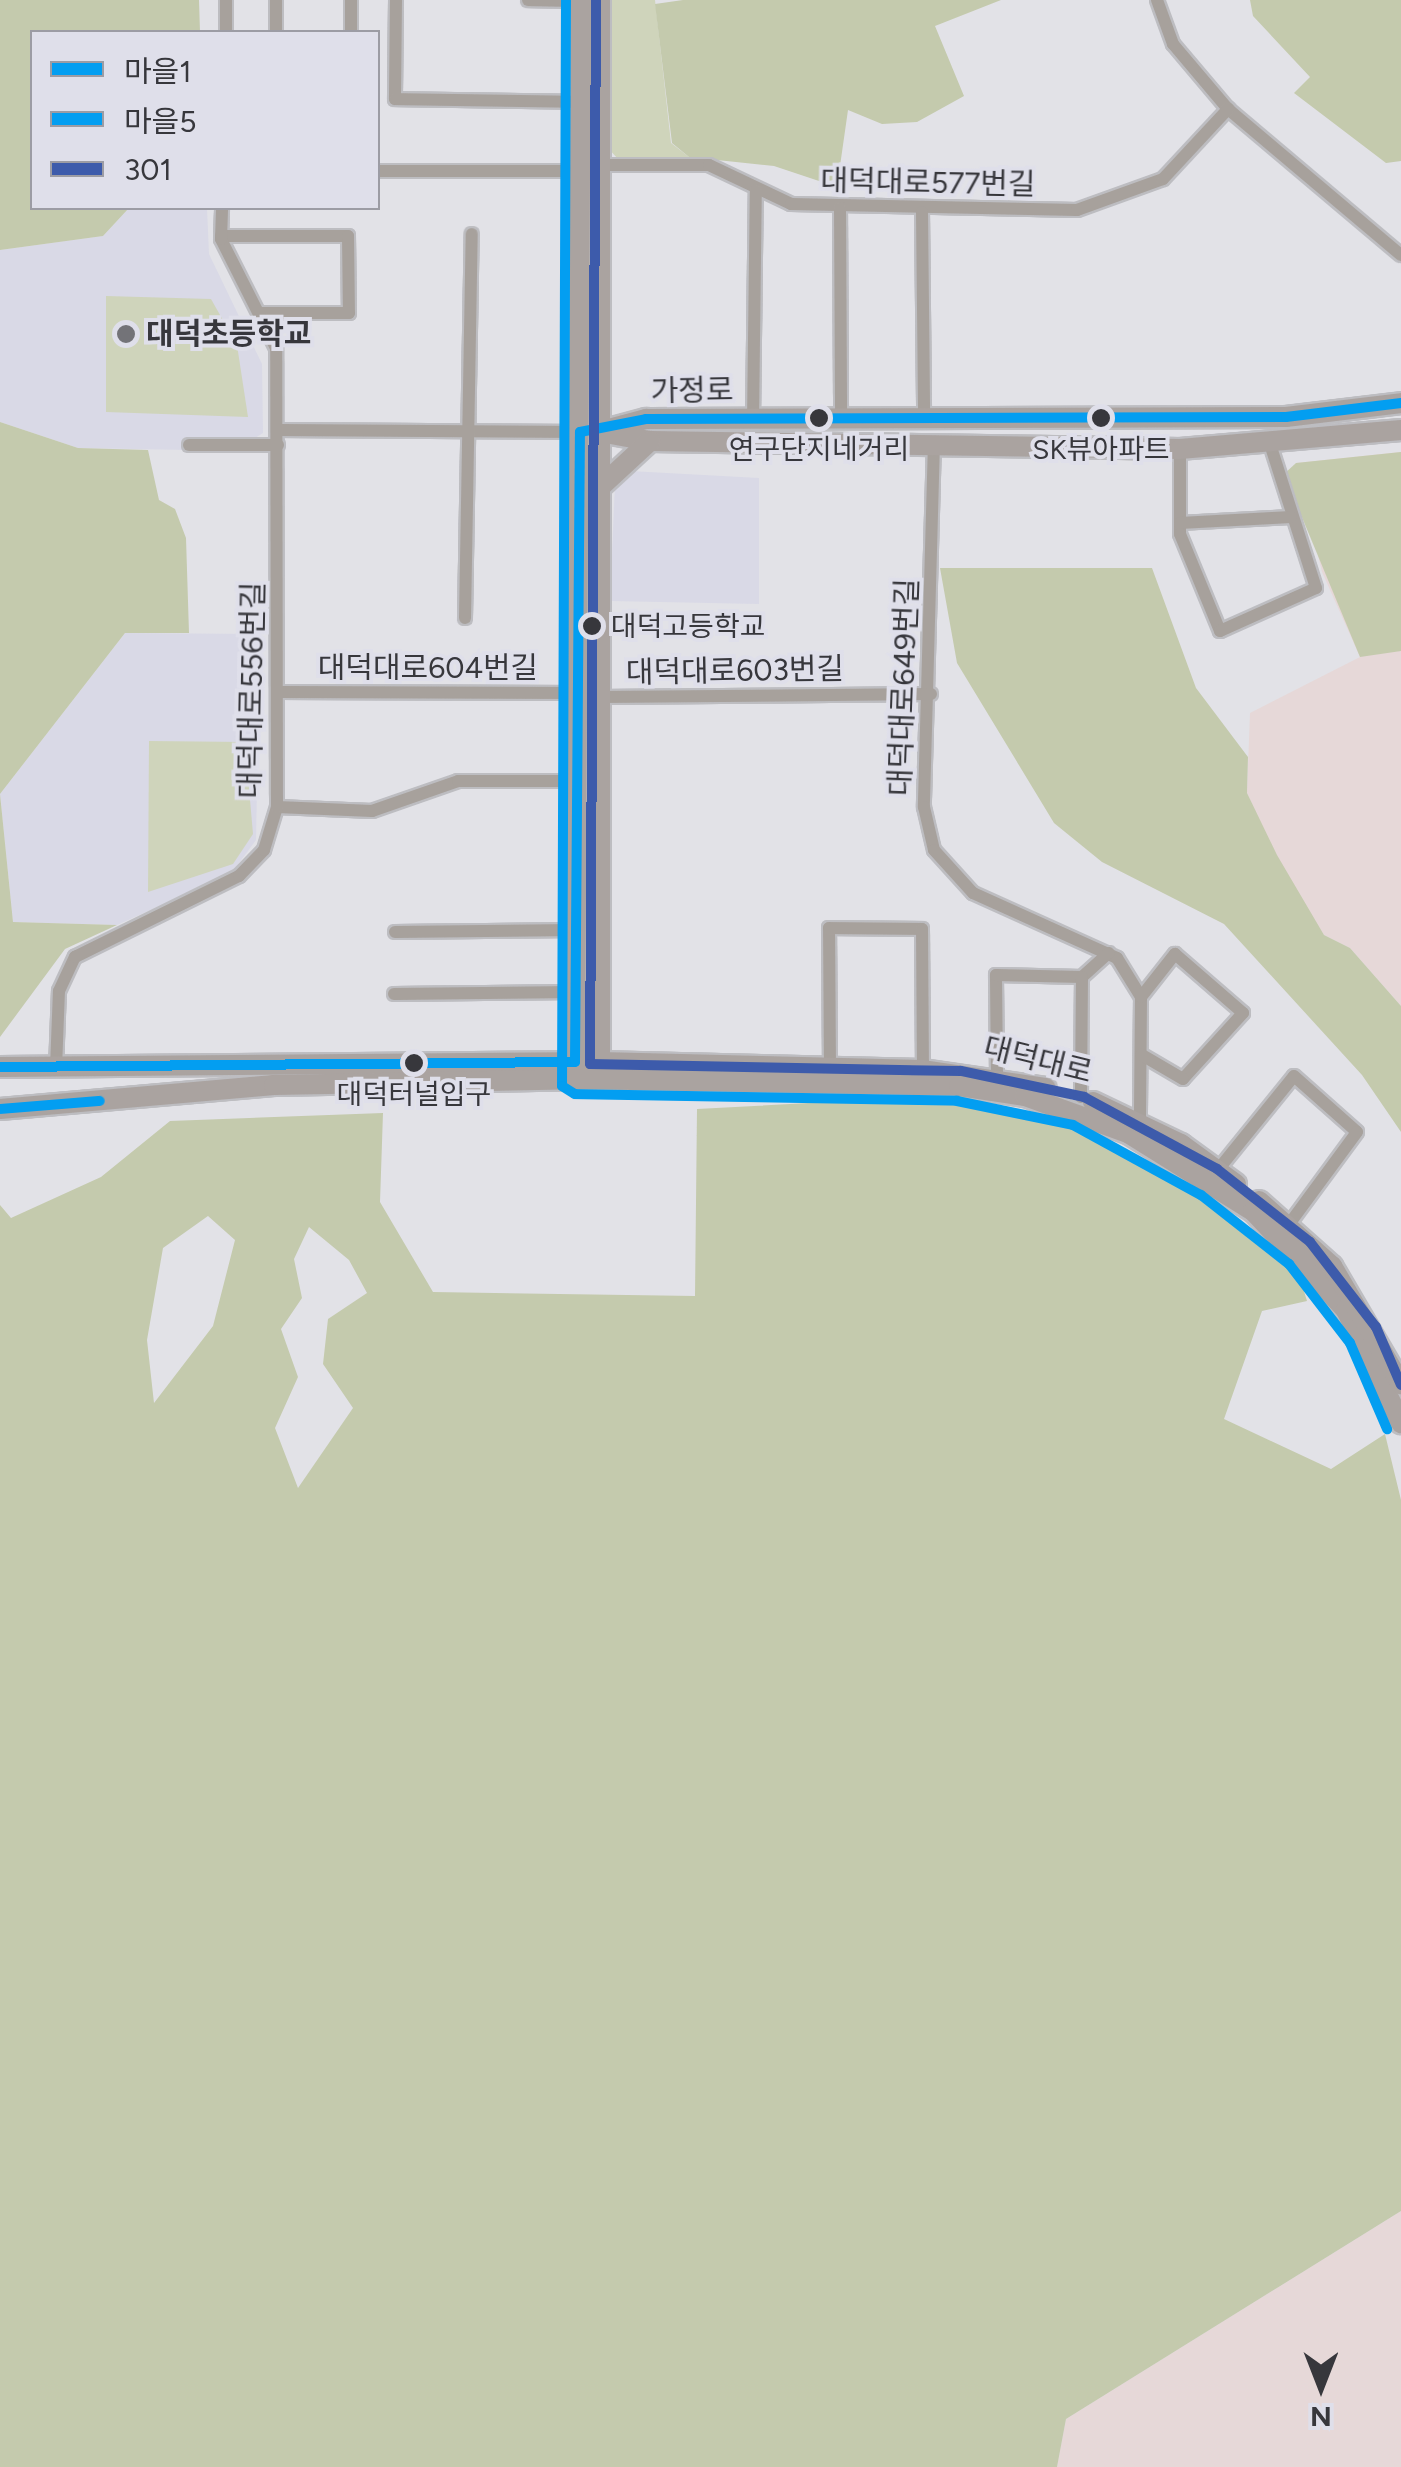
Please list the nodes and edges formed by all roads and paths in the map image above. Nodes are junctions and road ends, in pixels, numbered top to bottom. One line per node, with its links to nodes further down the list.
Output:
1 (226, 0): 9 (street)
2 (276, 0): 10 (street)
3 (352, 0): 11 (street)
4 (396, 0): 12 (street)
5 (528, 0): 8 (street)
6 (600, 0): 14 (main road)
7 (1158, 0): 13 (street)
8 (581, 1): 12 (main road)
9 (226, 30)
10 (276, 30)
11 (352, 30)
12 (581, 102): 14 (main road)
13 (1228, 110): 19 (street, 대덕대로577번길); 22 (street)
14 (590, 168): 15 (street, 대덕대로577번길); 16 (street, 대덕대로577번길); 31 (main road)
15 (380, 170)
16 (756, 190): 17 (street, 대덕대로577번길); 26 (street, 가정로)
17 (840, 208): 19 (street, 대덕대로577번길); 27 (street)
18 (222, 210): 21 (street, 대덕대로556번길)
19 (922, 212): 25 (street)
20 (472, 234): 29 (street)
21 (221, 236): 23 (street, 대덕대로556번길); 23 (street)
22 (1401, 255)
23 (259, 313): 28 (street, 대덕대로556번길)
24 (1401, 403): 25 (main road, 가정로)
25 (924, 420): 27 (main road, 가정로)
26 (753, 421): 27 (main road, 가정로); 31 (main road, 가정로)
27 (841, 421)
28 (278, 430): 29 (street); 35 (street, 대덕대로556번길)
29 (466, 430): 31 (street); 41 (street)
30 (1401, 430): 36 (main road, 가정로)
31 (589, 432): 32 (main road, 가정로); 38 (main road); 44 (main road)
32 (650, 442): 33 (main road, 가정로); 38 (main road)
33 (934, 442): 37 (main road, 가정로); 43 (street, 대덕대로649번길)
34 (189, 445): 35 (street)
35 (278, 445): 42 (street, 대덕대로556번길)
36 (1271, 446): 37 (main road, 가정로); 39 (street)
37 (1180, 450): 40 (street)
38 (598, 489): 44 (main road)
39 (1291, 518): 40 (street); 40 (street)
40 (1180, 524)
41 (465, 618)
42 (278, 692): 44 (street, 대덕대로604번길); 46 (street, 대덕대로556번길)
43 (931, 694): 44 (street, 대덕대로603번길); 49 (street, 대덕대로649번길)
44 (588, 695): 45 (main road); 60 (main road)
45 (577, 780): 46 (street); 47 (main road)
46 (277, 807): 56 (street, 대덕대로556번길)
47 (576, 930): 48 (street); 51 (main road)
48 (395, 932)
49 (1109, 954): 50 (street); 53 (street, 대덕대로649번길)
50 (1082, 976): 61 (street); 62 (street)
51 (576, 992): 52 (street); 59 (main road)
52 (394, 994)
53 (1141, 997): 54 (street); 54 (street)
54 (1142, 1055): 64 (street)
55 (0, 1067): 56 (main road)
56 (56, 1068): 59 (main road)
57 (830, 1068): 58 (main road, 대덕대로); 58 (street); 60 (main road, 대덕대로)
58 (923, 1070): 61 (main road, 대덕대로)
59 (575, 1071): 60 (main road, 대덕대로); 63 (main road)
60 (600, 1071): 68 (main road, 대덕대로)
61 (997, 1074): 62 (main road, 대덕대로)
62 (1081, 1098): 64 (main road, 대덕대로)
63 (0, 1109)
64 (1140, 1122): 65 (main road, 대덕대로)
65 (1217, 1171): 66 (main road, 대덕대로); 66 (street)
66 (1290, 1223): 67 (main road, 대덕대로)
67 (1401, 1384)
68 (1401, 1423)

